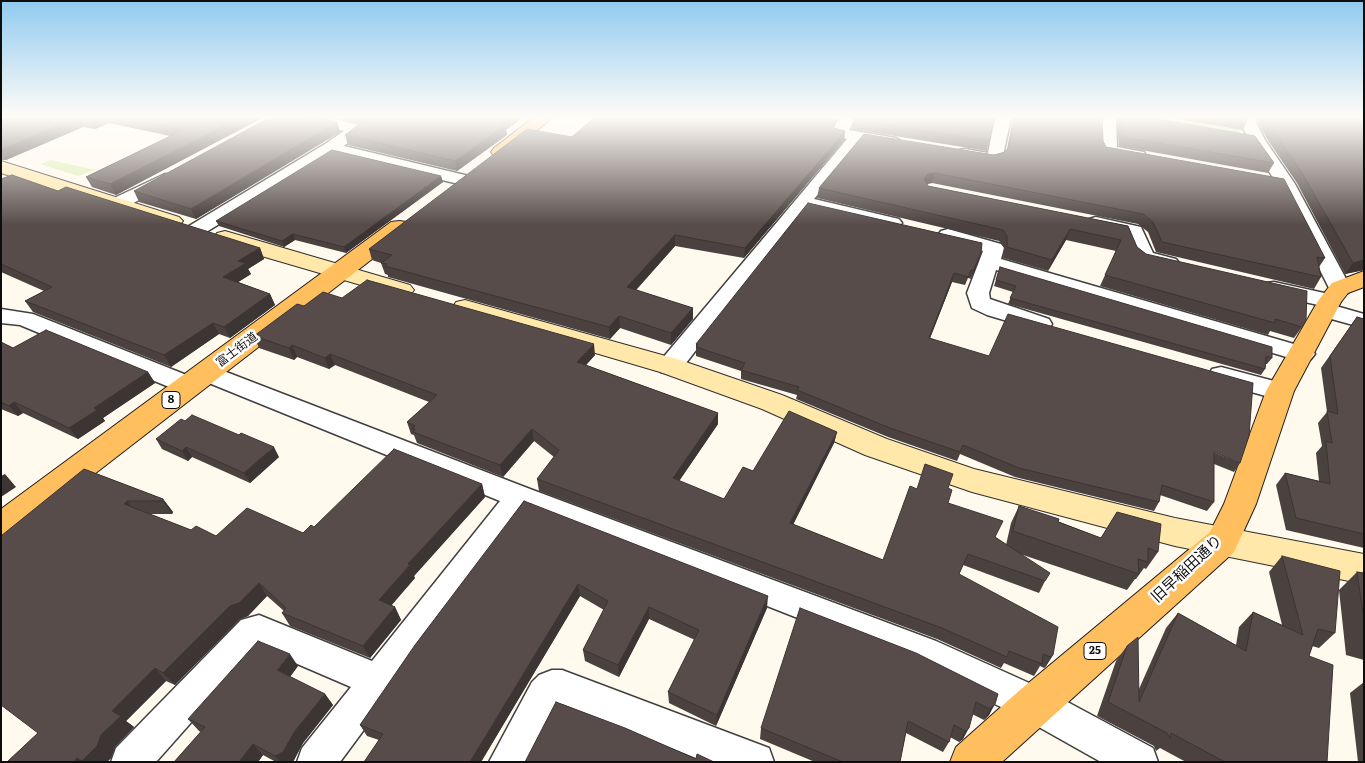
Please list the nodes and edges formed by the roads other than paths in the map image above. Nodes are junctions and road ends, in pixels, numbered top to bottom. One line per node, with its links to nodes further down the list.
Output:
1 (322, 154): 22 (street)
2 (354, 154): 13 (street)
3 (498, 154): 13 (main road)
4 (843, 154): 18 (street)
5 (962, 154): 6 (street)
6 (996, 154)
7 (1124, 154): 9 (street)
8 (1266, 154): 15 (street)
9 (1154, 159)
10 (1, 167): 12 (street)
11 (178, 172): 19 (street)
12 (26, 175): 16 (street); 19 (street)
13 (463, 180): 17 (main road)
14 (1267, 181): 15 (street)
15 (1286, 184): 27 (street)
16 (1, 185)
17 (440, 197)
18 (802, 202): 23 (street); 32 (street)
19 (119, 203): 22 (street)
20 (416, 214): 25 (main road, 富士街道 / 8)
21 (1074, 219): 24 (street)
22 (196, 230): 25 (street)
23 (990, 262): 30 (street); 31 (street)
24 (1186, 268)
25 (339, 272): 32 (street); 34 (main road, 富士街道 / 8)
26 (1253, 283): 27 (street)
27 (1340, 294): 29 (street); 31 (main road, 旧早稲田通り / 25)
28 (1, 316): 34 (street)
29 (1364, 321)
30 (1061, 329)
31 (1303, 354): 35 (main road, 旧早稲田通り / 25)
32 (670, 366): 38 (street)
33 (1204, 370): 35 (street)
34 (199, 380): 36 (street); 37 (main road, 富士街道 / 8)
35 (1280, 392): 38 (main road, 旧早稲田通り / 25)
36 (520, 497): 40 (street); 41 (street)
37 (1, 527)
38 (1222, 542): 39 (street); 41 (main road, 旧早稲田通り / 25)
39 (1364, 569)
40 (379, 681): 42 (street); 43 (street)
41 (1034, 704): 46 (main road, 旧早稲田通り / 25); 47 (street)
42 (130, 762)
43 (316, 762)
44 (508, 762): 45 (street)
45 (755, 762)
46 (971, 762)
47 (1139, 762)

